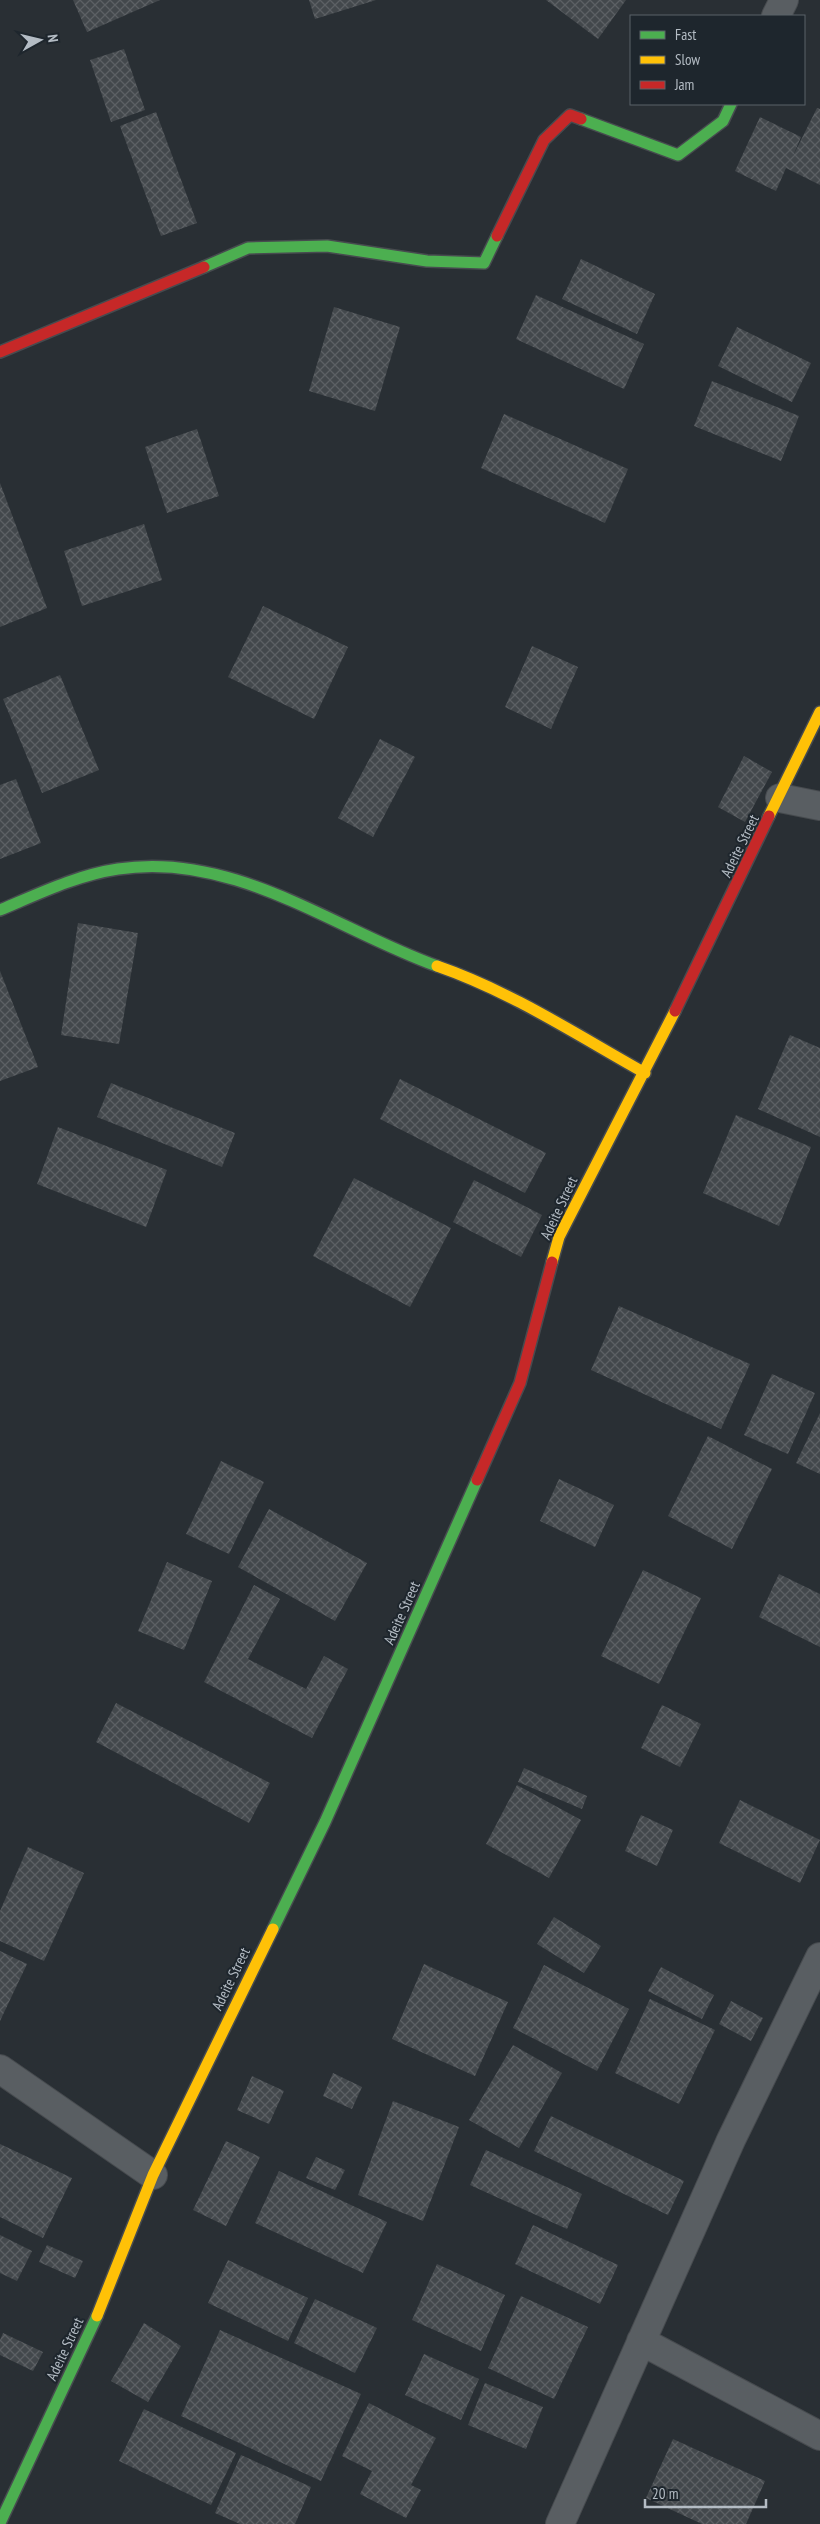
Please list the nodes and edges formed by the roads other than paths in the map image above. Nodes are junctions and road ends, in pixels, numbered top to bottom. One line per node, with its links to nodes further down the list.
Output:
1 (784, 0): 2 (street)
2 (776, 15)
3 (731, 105): 4 (street)
4 (0, 352)
5 (820, 712): 6 (street, Adeite Street)
6 (780, 798): 7 (street); 9 (street, Adeite Street)
7 (820, 806)
8 (0, 910): 9 (street)
9 (645, 1073): 12 (street, Adeite Street)
10 (820, 1957): 13 (street)
11 (0, 2069): 12 (street)
12 (153, 2175): 15 (street, Adeite Street)
13 (642, 2341): 14 (street); 16 (street)
14 (820, 2436)
15 (0, 2523)
16 (560, 2524)

